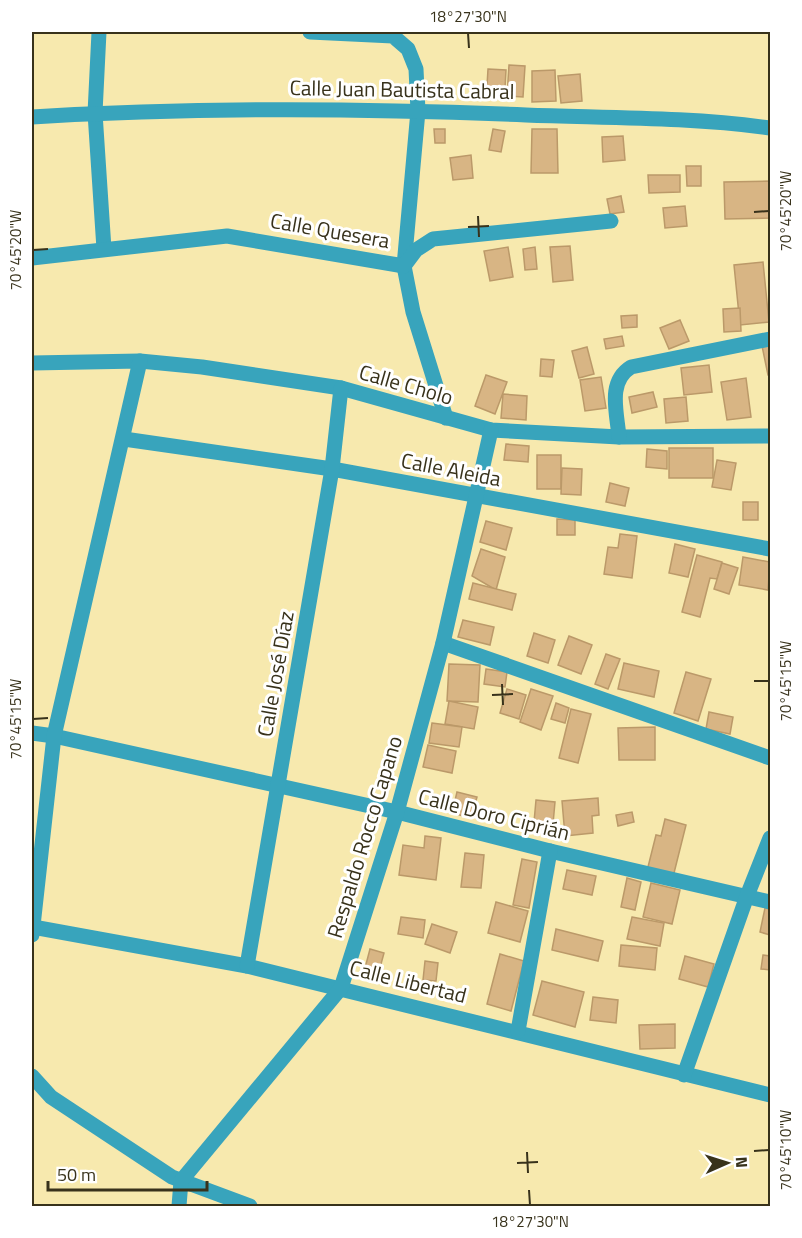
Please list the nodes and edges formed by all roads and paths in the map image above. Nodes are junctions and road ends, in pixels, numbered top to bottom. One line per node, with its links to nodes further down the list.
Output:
1 (99, 32): 4 (street)
2 (310, 32): 3 (street)
3 (418, 111): 4 (street, Calle Juan Bautista Cabral); 6 (street, Calle Juan Bautista Cabral); 10 (street)
4 (95, 113): 5 (street, Calle Juan Bautista Cabral); 8 (street)
5 (32, 117)
6 (771, 128)
7 (611, 221): 10 (street, Calle Quesera)
8 (104, 249): 9 (street, Calle Quesera); 10 (street, Calle Quesera)
9 (32, 258)
10 (405, 266): 15 (street)
11 (771, 339): 18 (street)
12 (140, 361): 13 (street, Calle Cholo); 14 (street, Calle Cholo); 19 (street)
13 (32, 363)
14 (342, 388): 15 (street, Calle Cholo); 20 (street, Calle José Díaz)
15 (446, 418): 16 (street, Calle Cholo)
16 (491, 430): 18 (street, Calle Cholo); 21 (street, Respaldo Rocco Capano)
17 (771, 436): 18 (street, Calle Cholo)
18 (619, 437)
19 (124, 439): 20 (street, Calle Aleida); 25 (street)
20 (332, 469): 21 (street, Calle Aleida); 27 (street, Calle José Díaz)
21 (477, 496): 22 (street, Calle Aleida); 23 (street, Respaldo Rocco Capano)
22 (771, 549)
23 (443, 643): 26 (street); 28 (street, Respaldo Rocco Capano)
24 (32, 733): 25 (street, Calle Doro Ciprián)
25 (54, 736): 27 (street, Calle Doro Ciprián); 33 (street)
26 (771, 759)
27 (278, 785): 28 (street, Calle Doro Ciprián); 34 (street, Calle José Díaz)
28 (397, 812): 30 (street, Calle Doro Ciprián); 35 (street, Respaldo Rocco Capano)
29 (771, 838): 31 (street)
30 (549, 851): 31 (street, Calle Doro Ciprián); 36 (street)
31 (747, 896): 32 (street, Calle Doro Ciprián); 37 (street)
32 (771, 902)
33 (32, 931): 34 (street, Calle Libertad)
34 (247, 966): 35 (street, Calle Libertad)
35 (341, 987): 36 (street, Calle Libertad); 40 (street, Respaldo Rocco Capano)
36 (518, 1031): 37 (street, Calle Libertad)
37 (684, 1075): 39 (street, Calle Libertad)
38 (32, 1076): 40 (street)
39 (771, 1095)
40 (181, 1181): 41 (street); 42 (street)
41 (179, 1206)
42 (249, 1206)

